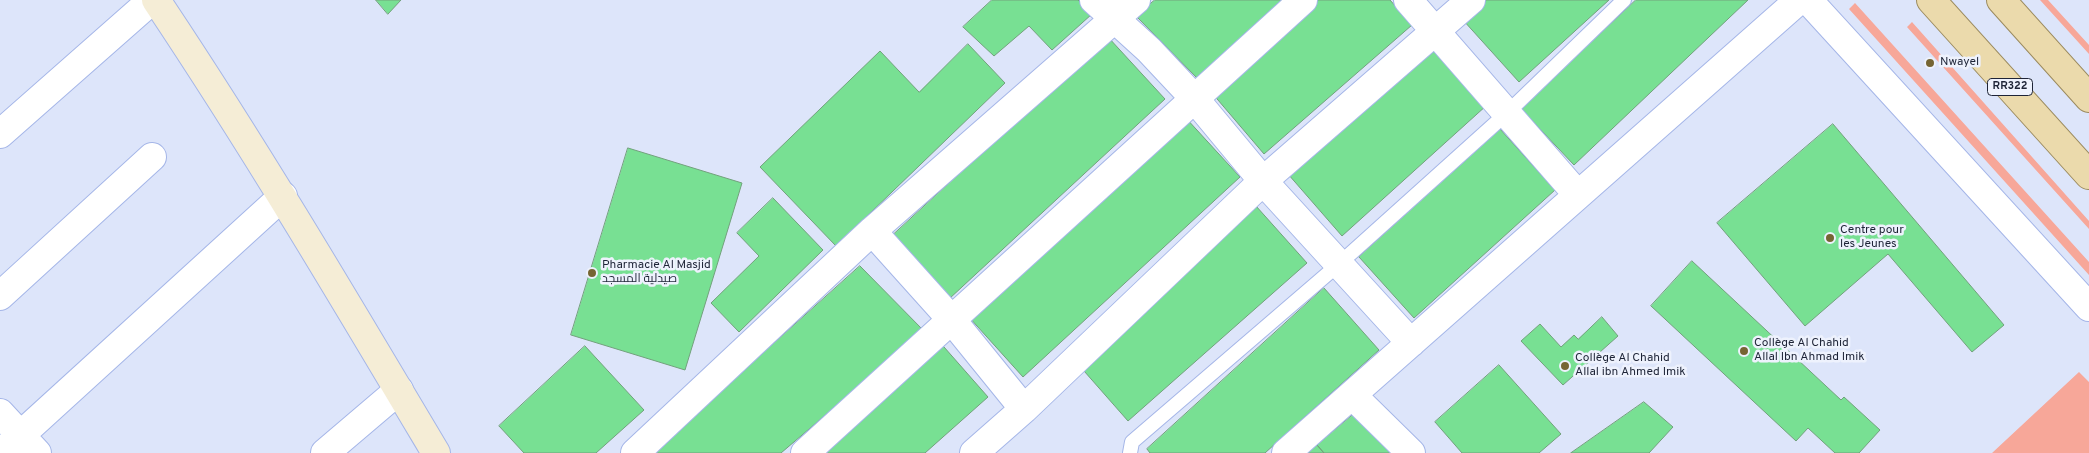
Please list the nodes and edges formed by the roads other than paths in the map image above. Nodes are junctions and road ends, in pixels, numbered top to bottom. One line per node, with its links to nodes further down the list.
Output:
1 (152, 0): 18 (street)
2 (156, 0): 23 (main road)
3 (1094, 0): 13 (street)
4 (1136, 0): 13 (street)
5 (1303, 0): 15 (street)
6 (1408, 0): 14 (street)
7 (1470, 0): 14 (street)
8 (1624, 0): 17 (lane)
9 (1800, 0): 22 (street)
10 (1808, 0): 27 (street)
11 (1931, 0): 20 (main road, RR322)
12 (2001, 0): 16 (main road)
13 (1114, 19): 15 (street); 24 (street)
14 (1436, 32): 17 (street); 21 (street)
15 (1194, 98): 21 (street); 28 (street)
16 (2089, 98)
17 (1507, 113): 22 (street); 25 (lane)
18 (0, 134)
19 (152, 157): 26 (street)
20 (2089, 174)
21 (1263, 181): 25 (street); 32 (street)
22 (1578, 195): 29 (street)
23 (283, 196): 30 (main road); 34 (street)
24 (872, 230): 28 (street); 37 (street)
25 (1338, 264): 29 (street); 40 (lane)
26 (0, 296)
27 (2089, 306)
28 (951, 319): 32 (street); 38 (street)
29 (1410, 343): 31 (street)
30 (399, 390): 35 (street); 36 (main road)
31 (1352, 395): 41 (street); 42 (street)
32 (1024, 409): 39 (street)
33 (0, 413): 34 (street)
34 (20, 447)
35 (325, 453)
36 (436, 453)
37 (636, 453)
38 (806, 453)
39 (974, 453)
40 (1130, 453)
41 (1286, 453)
42 (1411, 453)

